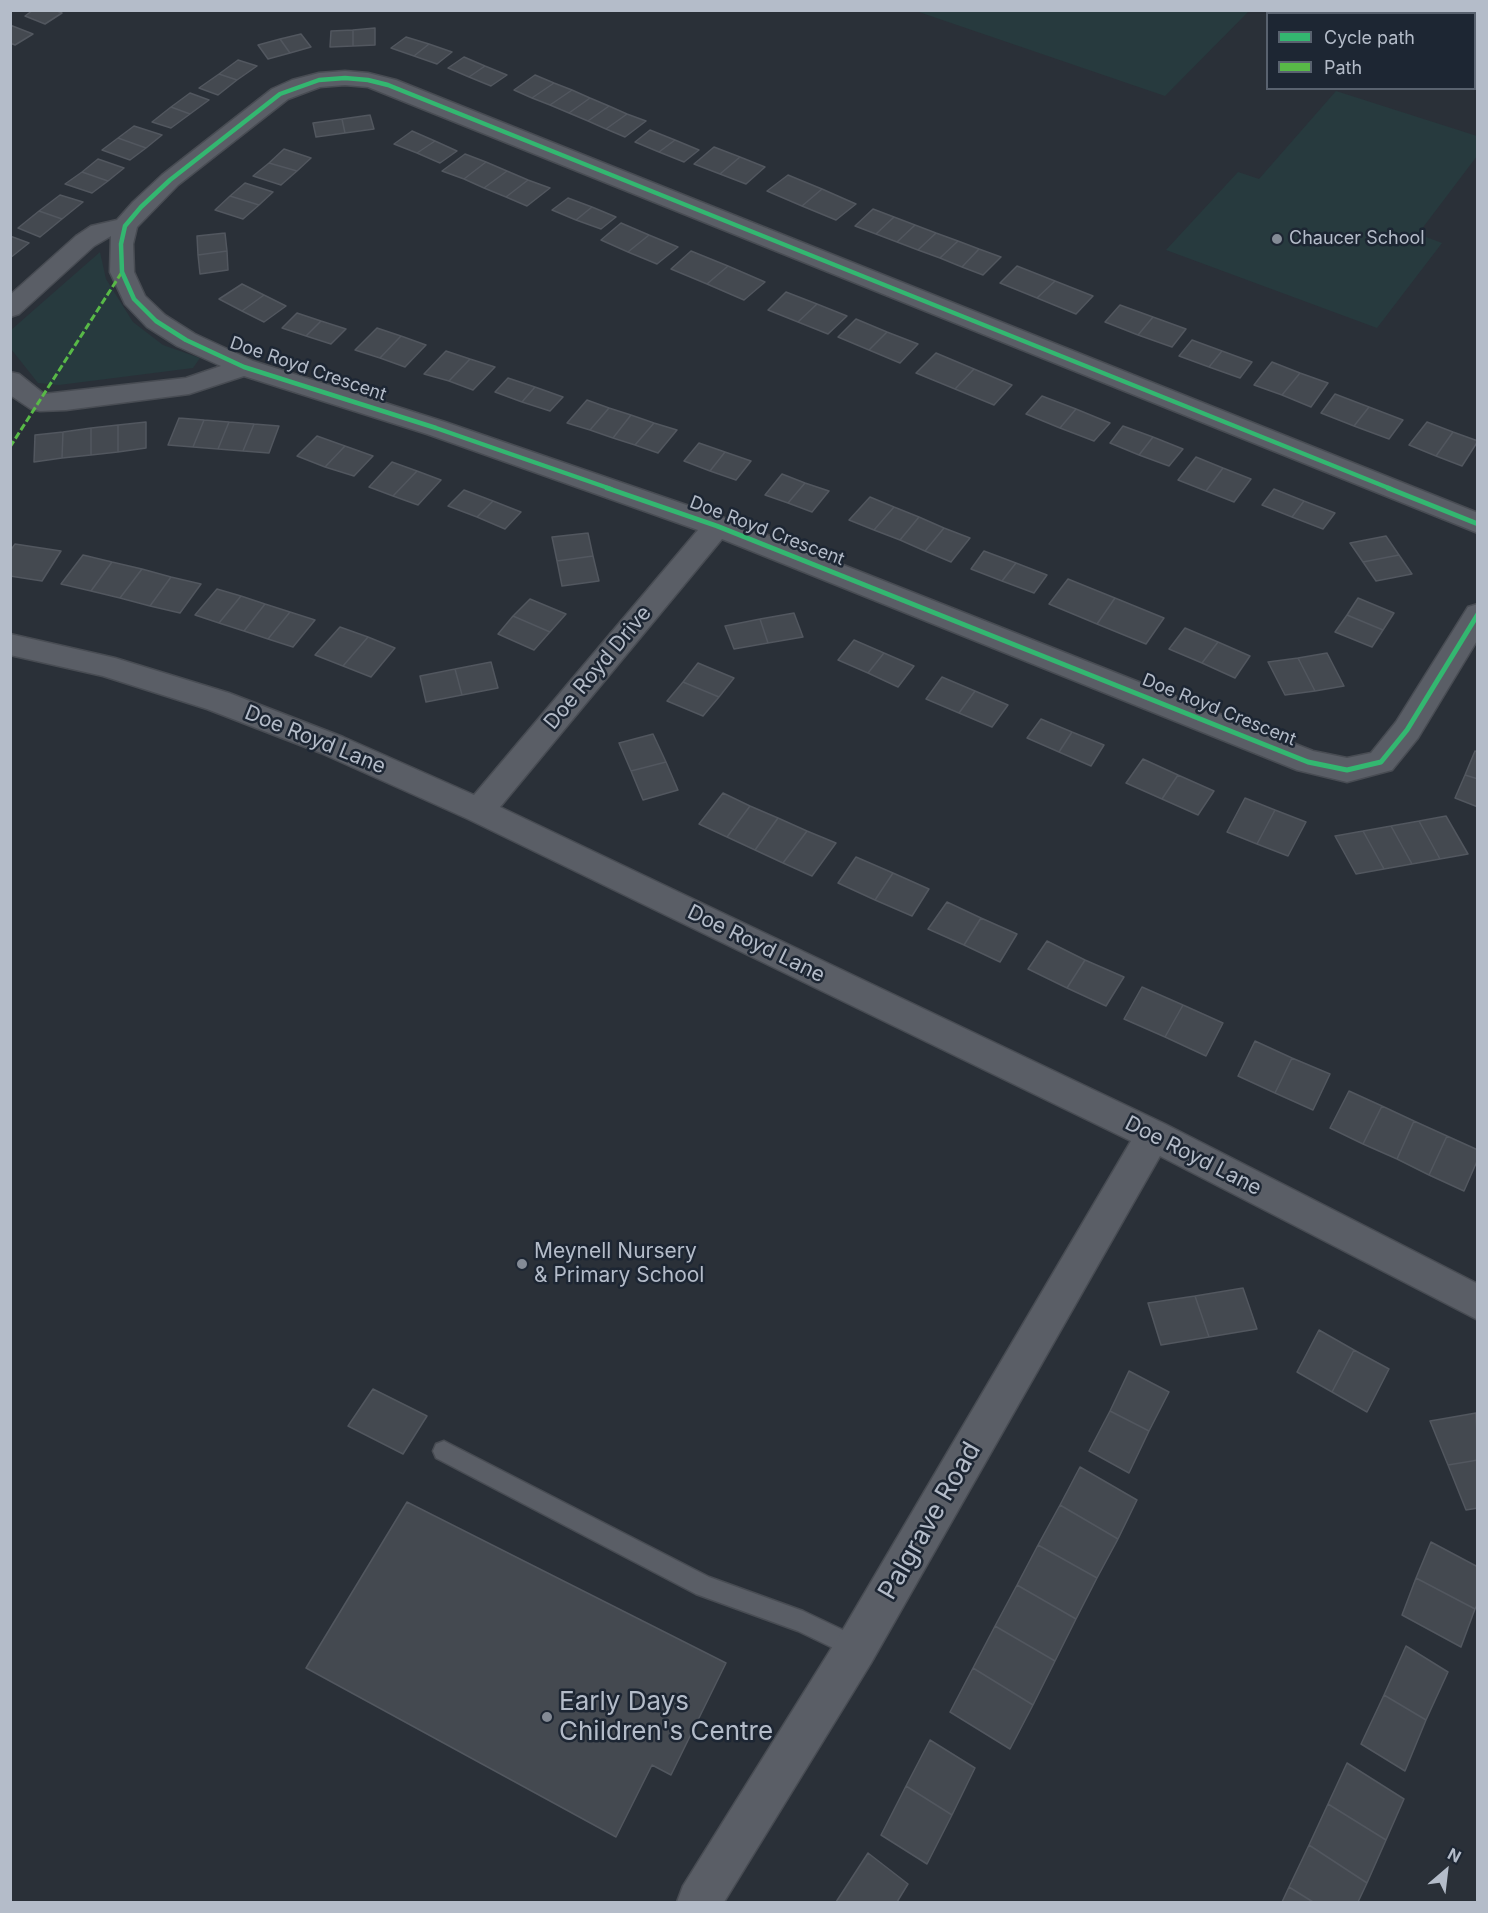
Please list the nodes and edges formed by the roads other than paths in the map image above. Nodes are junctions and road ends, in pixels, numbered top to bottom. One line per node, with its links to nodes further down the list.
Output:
1 (125, 226): 2 (street); 3 (street, Doe Royd Crescent); 5 (street)
2 (10, 309)
3 (244, 367): 4 (street, Doe Royd Crescent); 6 (street, Doe Royd Crescent)
4 (10, 380)
5 (1478, 524)
6 (717, 526): 7 (street, Doe Royd Crescent); 9 (street, Doe Royd Drive)
7 (1478, 614)
8 (10, 644): 9 (street, Doe Royd Lane)
9 (479, 811): 10 (street, Doe Royd Lane)
10 (1154, 1135): 11 (street, Doe Royd Lane); 13 (street, Palgrave Road)
11 (1478, 1303)
12 (444, 1451): 13 (lane)
13 (856, 1648): 14 (street, Palgrave Road)
14 (699, 1902)

